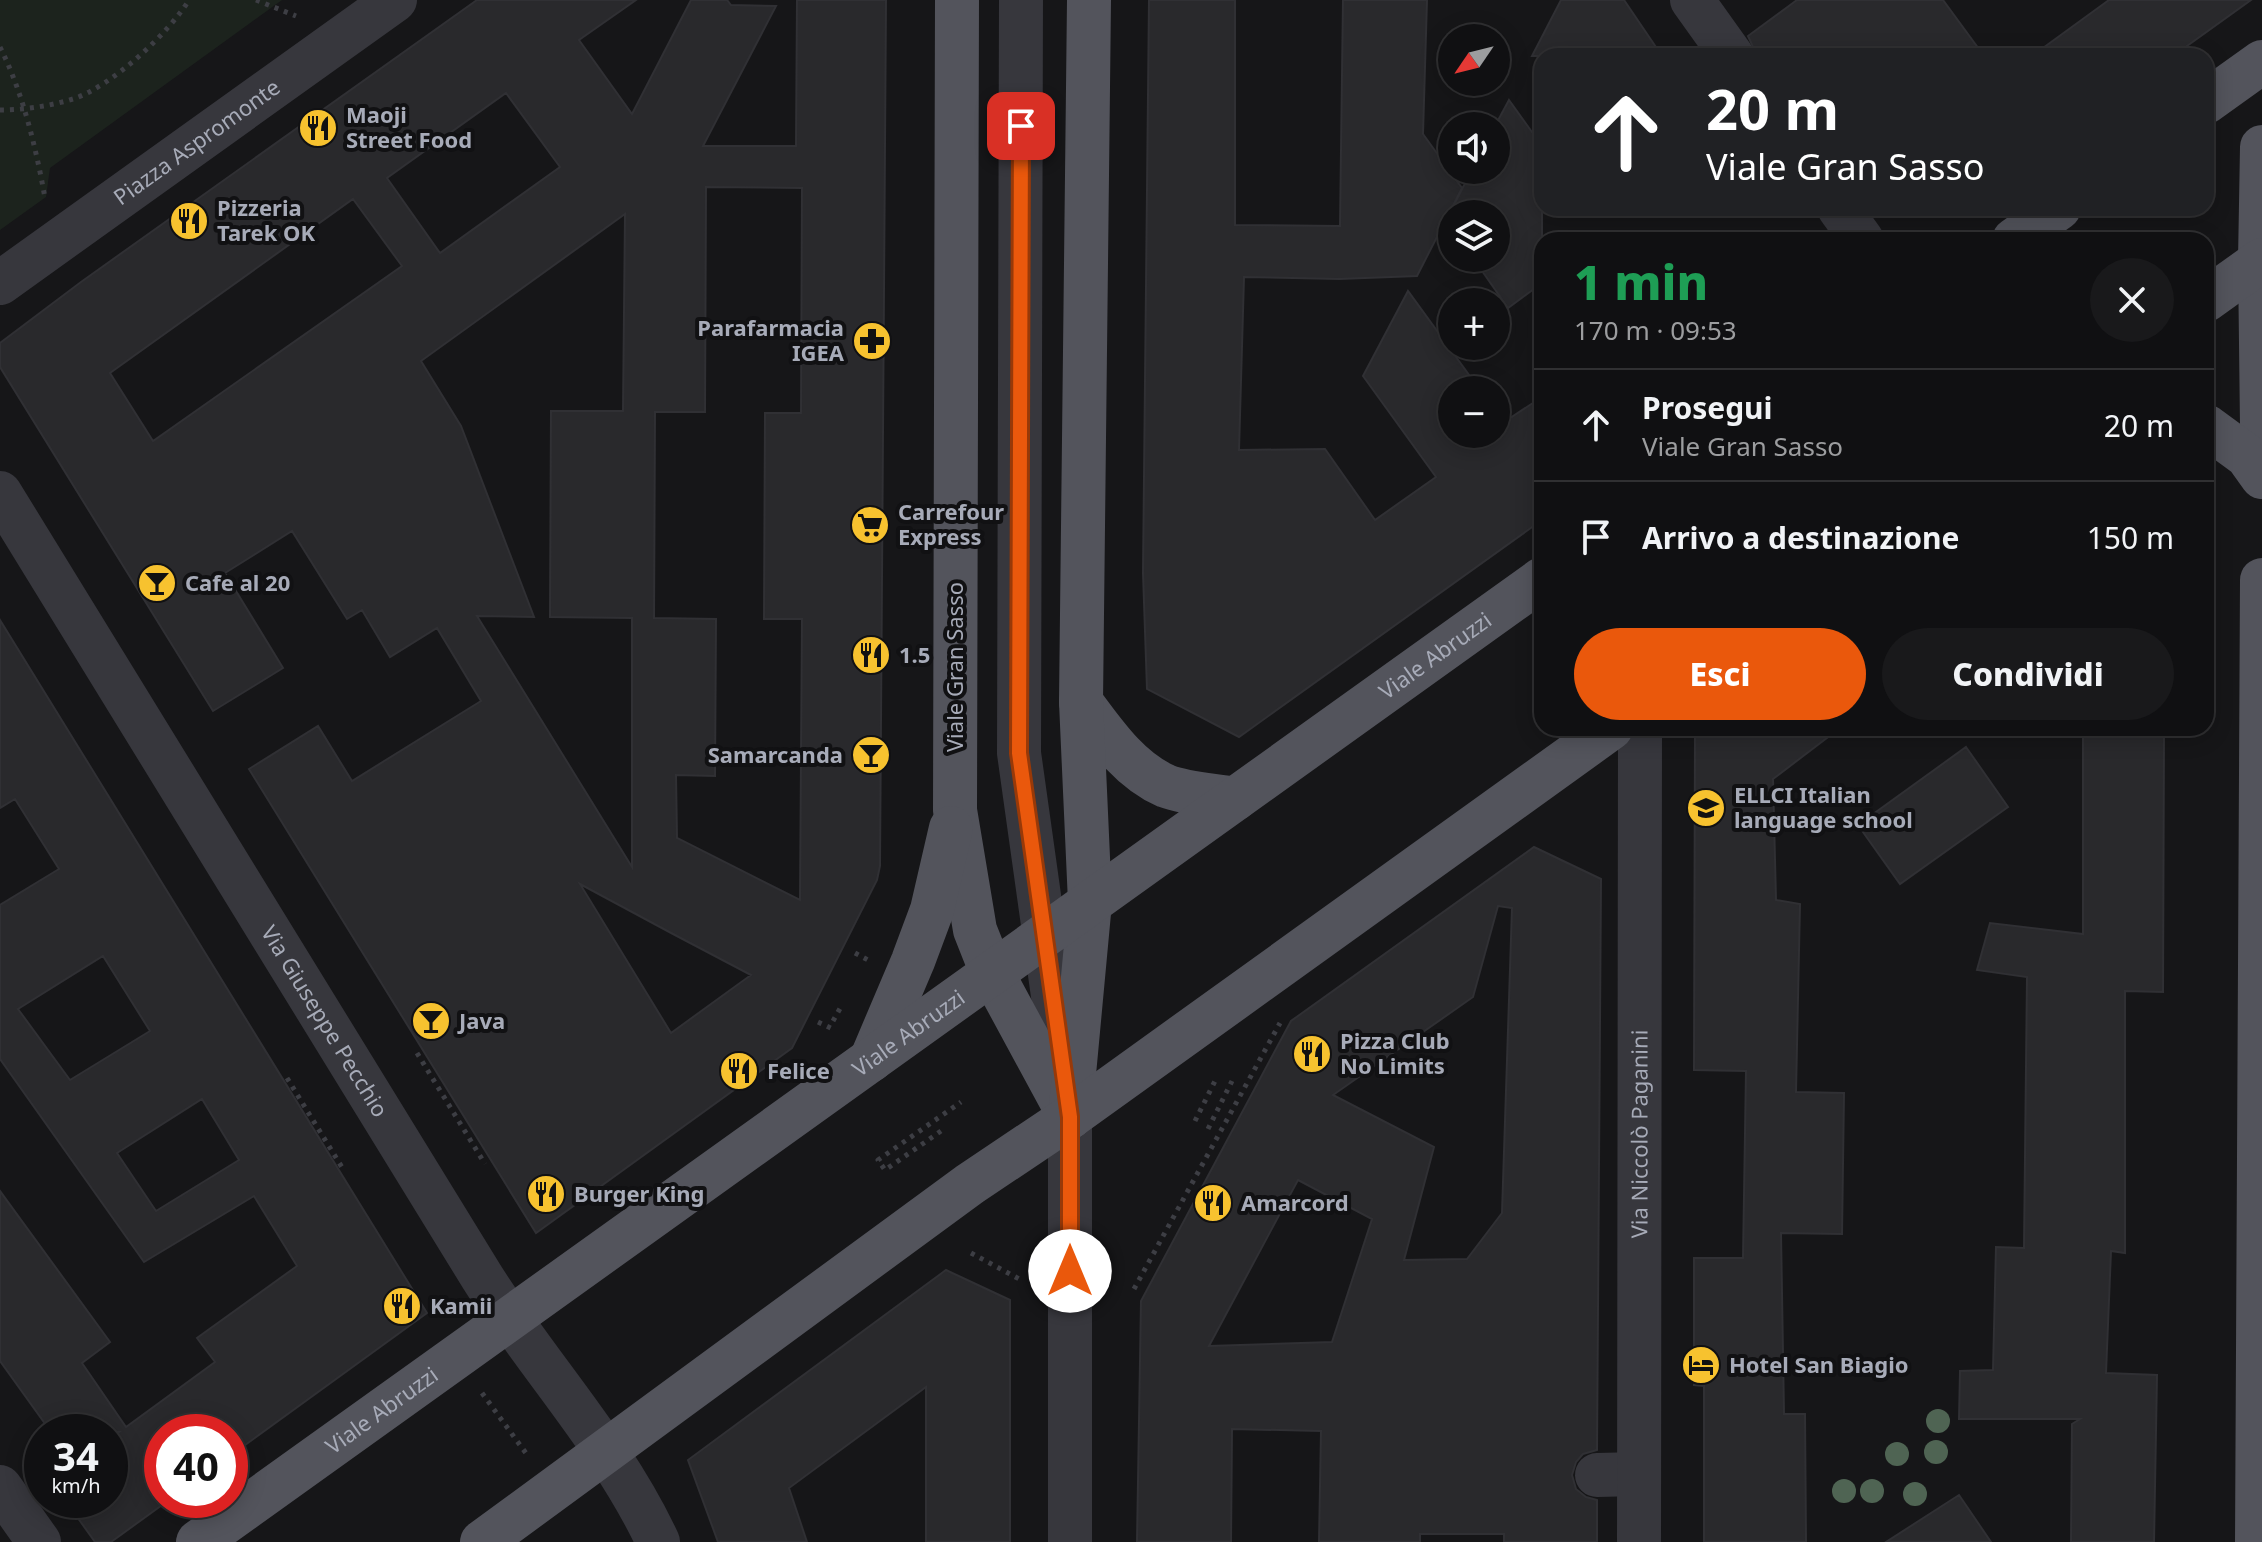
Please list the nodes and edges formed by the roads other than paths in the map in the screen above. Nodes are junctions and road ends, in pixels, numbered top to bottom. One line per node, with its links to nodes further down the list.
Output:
1 (395, 0): 14 (street, Piazza Aspromonte)
2 (957, 0): 26 (main road, Viale Gran Sasso)
3 (1021, 0): 28 (street)
4 (1089, 0): 22 (main road)
5 (1692, 0): 6 (street)
6 (1726, 48)
7 (2262, 62): 8 (main road)
8 (2214, 96)
9 (2262, 147): 10 (main road)
10 (2262, 172): 13 (main road)
11 (2048, 216): 12 (main road)
12 (2025, 232)
13 (2261, 259): 15 (main road); 16 (main road)
14 (0, 283)
15 (2214, 294)
16 (2262, 426)
17 (2214, 432): 18 (main road)
18 (2262, 477)
19 (0, 493): 32 (street, Via Giuseppe Pecchio)
20 (2262, 580): 33 (main road)
21 (1534, 585): 25 (main road, Viale Abruzzi)
22 (1081, 702): 25 (main road); 27 (main road)
23 (1600, 736): 31 (main road)
24 (1640, 736): 41 (street, Via Niccolò Paganini)
25 (1235, 799): 27 (main road, Viale Abruzzi)
26 (955, 810): 29 (main road, Viale Gran Sasso); 30 (main road)
27 (1090, 902): 28 (main road, Viale Abruzzi); 31 (main road)
28 (1043, 936): 29 (main road, Viale Abruzzi); 31 (street)
29 (992, 973): 30 (main road, Viale Abruzzi); 31 (main road, Viale Gran Sasso)
30 (871, 1060): 32 (main road, Viale Abruzzi)
31 (1070, 1117): 34 (main road); 40 (street)
32 (509, 1319): 34 (street, Via Giuseppe Pecchio); 37 (main road, Viale Abruzzi)
33 (2260, 1348): 42 (main road)
34 (606, 1451): 38 (main road); 39 (street, Via Giuseppe Pecchio)
35 (3, 1496): 36 (street)
36 (39, 1542)
37 (198, 1542)
38 (482, 1542)
39 (658, 1542)
40 (1070, 1542)
41 (1639, 1542)
42 (2257, 1542)

